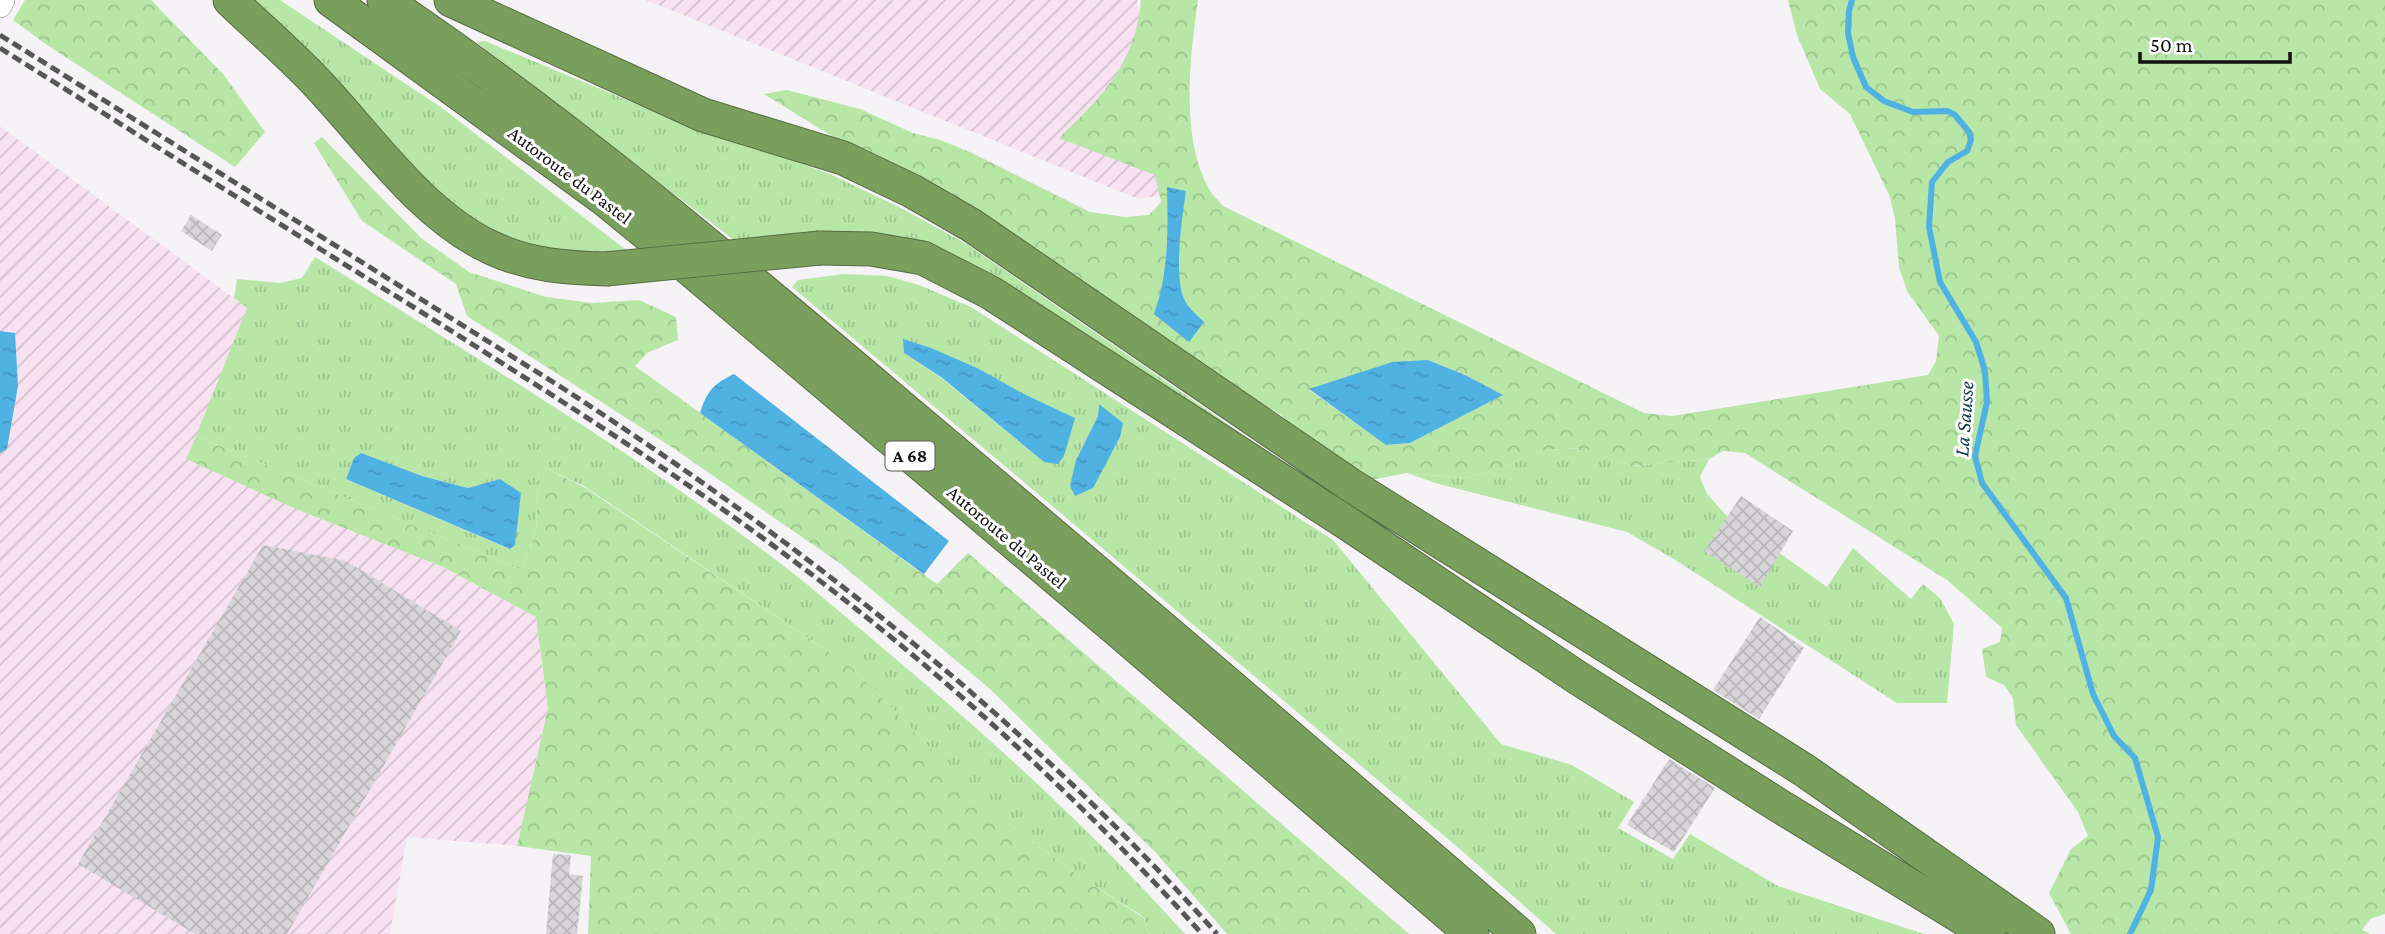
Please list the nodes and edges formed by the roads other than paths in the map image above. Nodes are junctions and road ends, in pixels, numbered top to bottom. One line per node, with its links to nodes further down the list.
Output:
1 (3, 0): 6 (street)
2 (230, 0): 9 (highway, bridge)
3 (331, 0): 7 (highway, Autoroute du Pastel / A 68)
4 (384, 0): 8 (highway, Autoroute du Pastel / A 68)
5 (451, 0): 10 (highway)
6 (0, 6)
7 (1472, 934)
8 (1520, 934)
9 (1989, 934)
10 (2038, 934)

